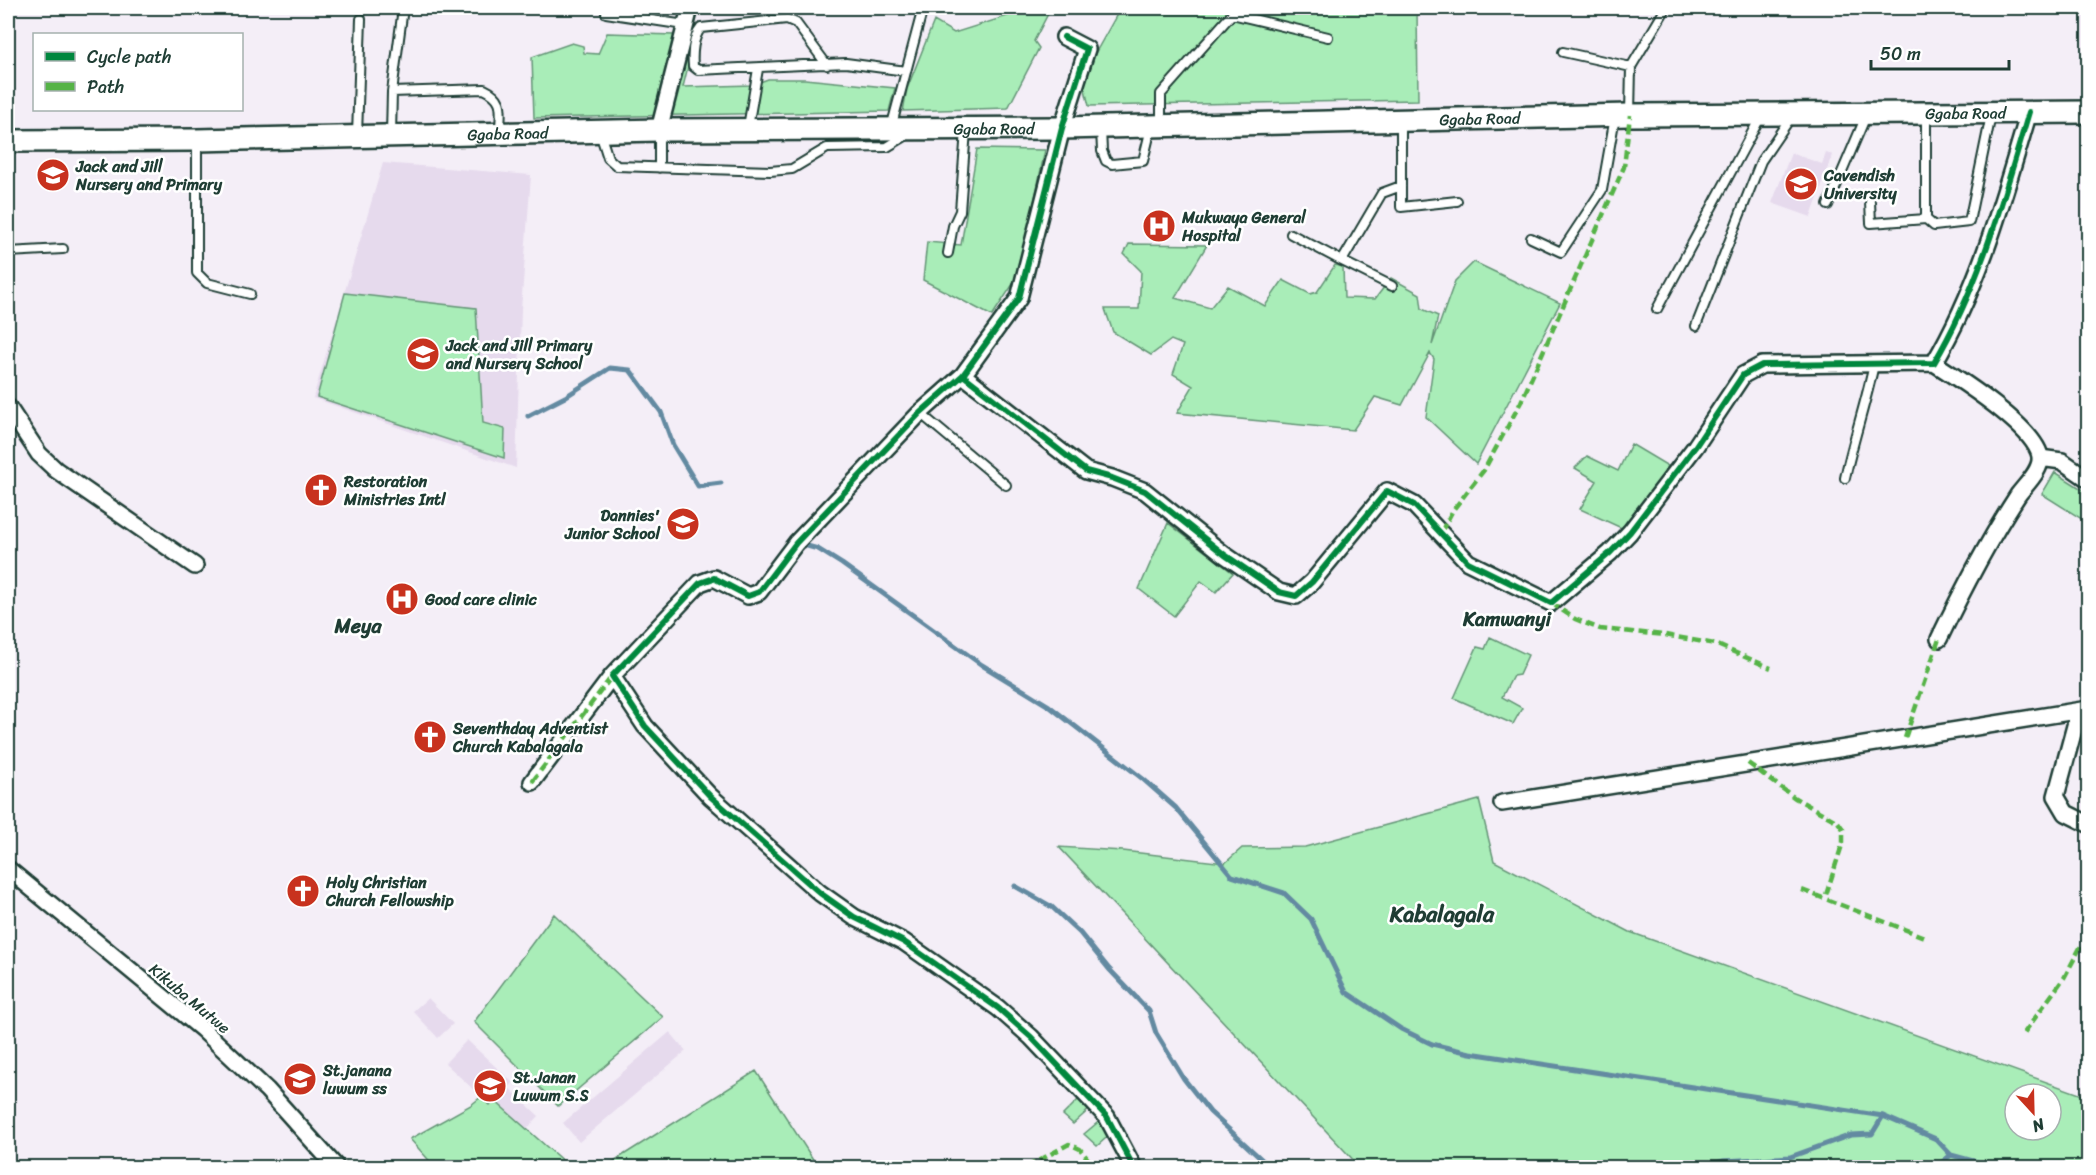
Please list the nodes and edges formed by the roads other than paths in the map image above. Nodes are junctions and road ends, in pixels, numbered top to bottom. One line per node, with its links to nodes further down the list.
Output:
1 (403, 8): 15 (lane)
2 (690, 8): 7 (street)
3 (923, 8): 14 (lane)
4 (1666, 8): 12 (lane)
5 (606, 13): 7 (lane)
6 (361, 19): 35 (lane)
7 (685, 25): 30 (street)
8 (1064, 37): 27 (street)
9 (1328, 37): 25 (lane)
10 (1563, 52): 12 (lane)
11 (827, 64): 13 (lane); 13 (lane); 14 (lane)
12 (1631, 67): 22 (lane)
13 (758, 69): 31 (lane)
14 (906, 71): 28 (lane)
15 (392, 92): 34 (lane); 36 (lane)
16 (2029, 112): 17 (main road, Ggaba Road); 18 (main road, Ggaba Road); 55 (street)
17 (2088, 112)
18 (1992, 113): 20 (main road, Ggaba Road); 44 (lane)
19 (1762, 114): 22 (main road, Ggaba Road); 23 (main road, Ggaba Road); 53 (lane)
20 (1926, 114): 21 (main road, Ggaba Road); 44 (lane)
21 (1866, 115): 23 (main road, Ggaba Road); 43 (lane)
22 (1623, 116): 24 (main road, Ggaba Road); 46 (lane)
23 (1792, 116): 54 (lane)
24 (1401, 121): 25 (main road, Ggaba Road); 40 (lane)
25 (1156, 126): 26 (main road, Ggaba Road); 26 (lane)
26 (1101, 127): 27 (main road, Ggaba Road)
27 (1062, 128): 29 (main road, Ggaba Road); 57 (street)
28 (891, 129): 31 (main road, Ggaba Road); 32 (main road, Ggaba Road)
29 (967, 129): 32 (main road, Ggaba Road); 49 (lane)
30 (659, 130): 31 (main road, Ggaba Road); 33 (main road, Ggaba Road); 39 (lane)
31 (748, 130)
32 (916, 130): 39 (lane)
33 (600, 131): 34 (main road, Ggaba Road); 39 (lane)
34 (500, 134): 36 (main road, Ggaba Road)
35 (357, 136): 36 (main road, Ggaba Road); 37 (main road, Ggaba Road)
36 (391, 136)
37 (197, 140): 38 (main road, Ggaba Road); 52 (lane)
38 (8, 141)
39 (659, 168)
40 (1401, 186): 41 (lane); 50 (lane)
41 (1457, 201)
42 (1870, 202): 44 (lane)
43 (1828, 205)
44 (1926, 219)
45 (1291, 234): 50 (lane)
46 (1531, 238)
47 (63, 249): 48 (lane)
48 (8, 252)
49 (948, 253)
50 (1342, 261): 51 (lane)
51 (1392, 286)
52 (250, 294)
53 (1657, 309)
54 (1696, 326)
55 (1935, 363): 56 (street); 60 (street)
56 (1874, 364): 57 (street); 61 (lane)
57 (963, 375): 59 (street)
58 (8, 407): 64 (street)
59 (920, 413): 63 (lane); 66 (street)
60 (2040, 458): 62 (street); 65 (street)
61 (1845, 478)
62 (2088, 479)
63 (1006, 485)
64 (195, 566)
65 (1939, 639)
66 (612, 676): 68 (street); 73 (street)
67 (2084, 710): 69 (street); 70 (street)
68 (532, 782)
69 (1502, 803)
70 (2088, 824)
71 (8, 869): 72 (street, Kikuba Mutwe)
72 (337, 1167)
73 (1134, 1167)

